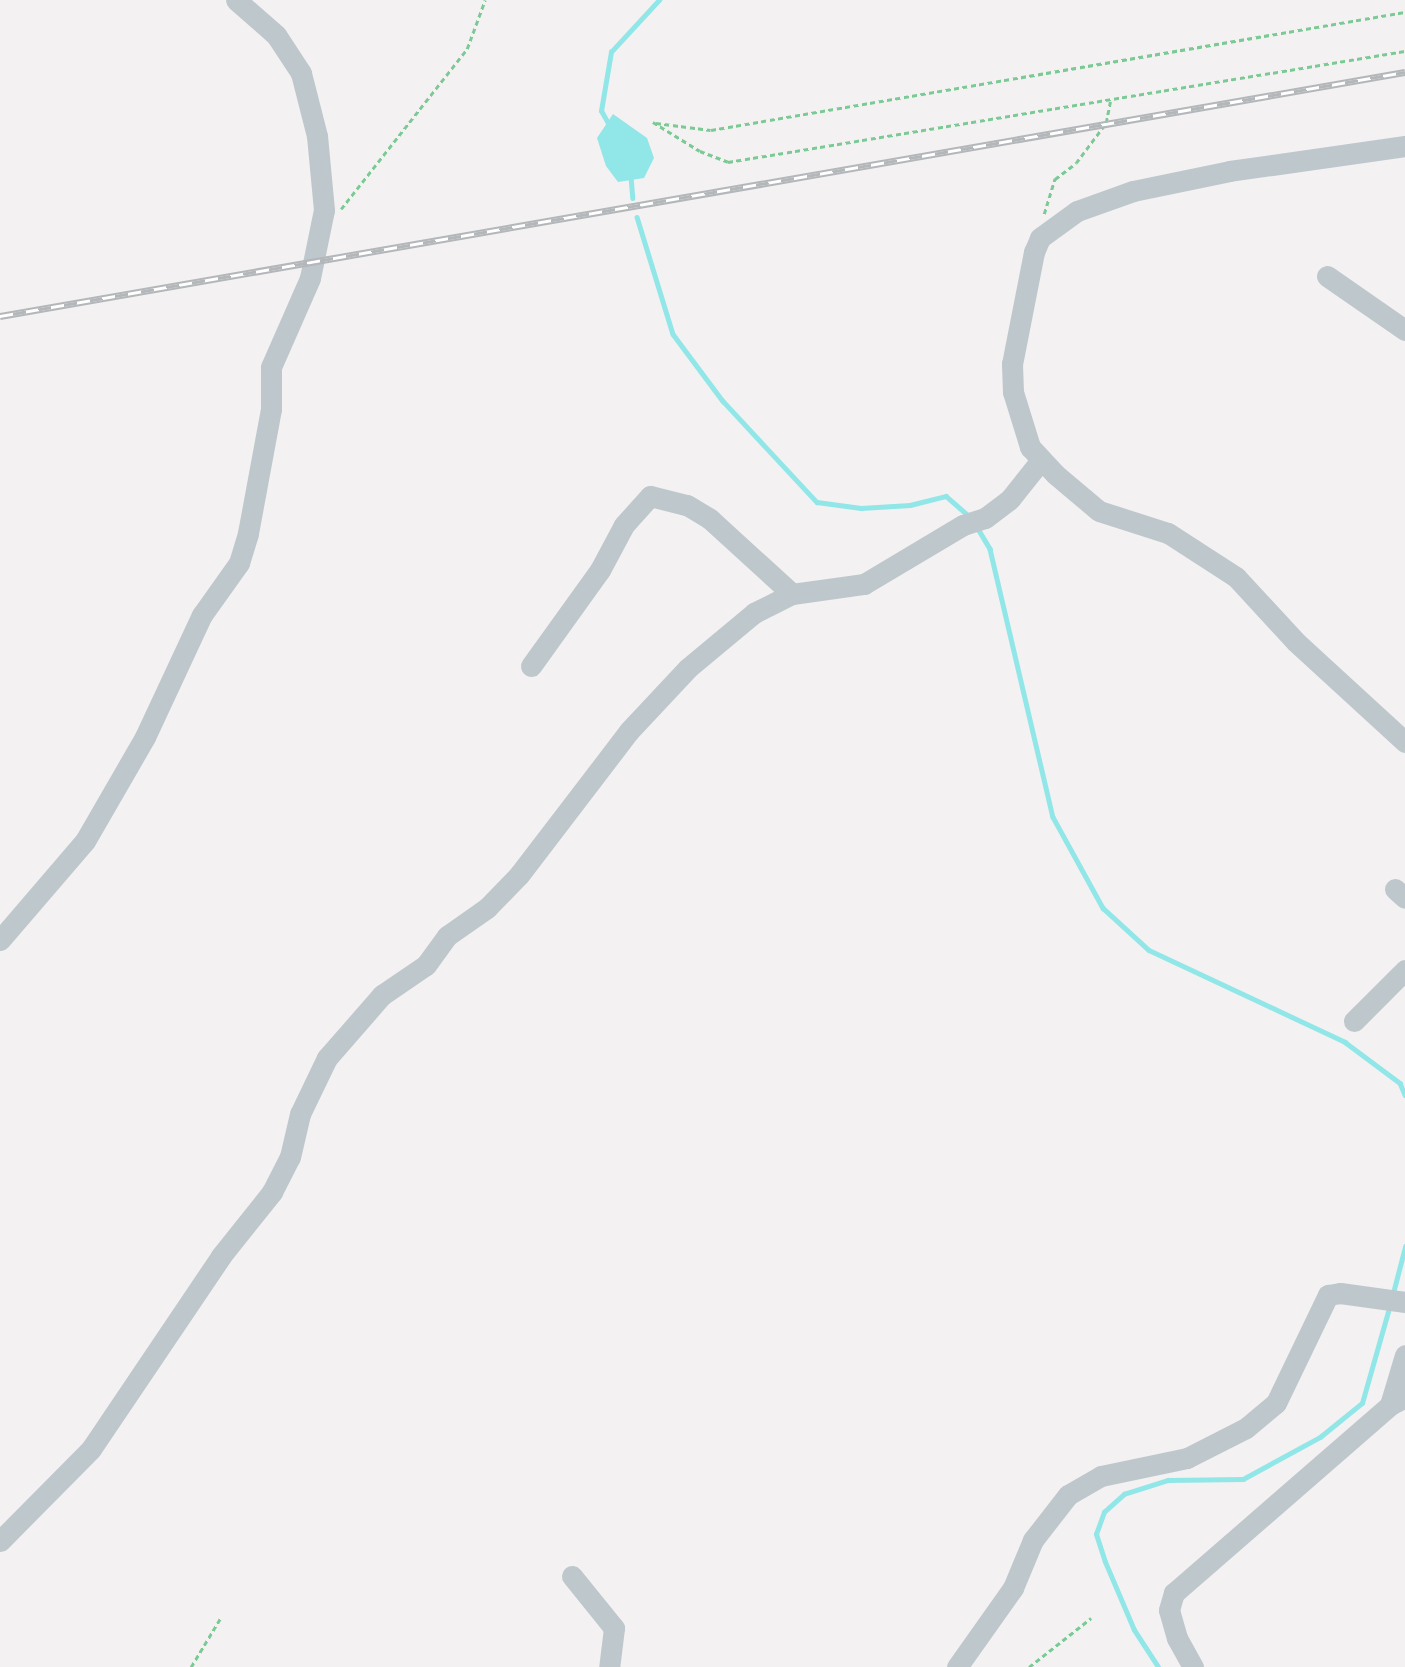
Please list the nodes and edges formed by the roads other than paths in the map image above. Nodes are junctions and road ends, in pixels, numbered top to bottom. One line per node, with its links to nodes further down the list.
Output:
1 (236, 0): 9 (street)
2 (1405, 145): 5 (street)
3 (1327, 276): 4 (street)
4 (1405, 330)
5 (1041, 460): 6 (street); 8 (street)
6 (792, 594): 7 (street); 15 (street)
7 (531, 666)
8 (1405, 742)
9 (0, 940)
10 (1405, 970): 11 (street)
11 (1354, 1021)
12 (1405, 1301): 18 (street)
13 (1405, 1355): 14 (street)
14 (1398, 1401): 19 (street)
15 (0, 1541)
16 (572, 1576): 17 (street)
17 (609, 1667)
18 (957, 1667)
19 (1193, 1667)

